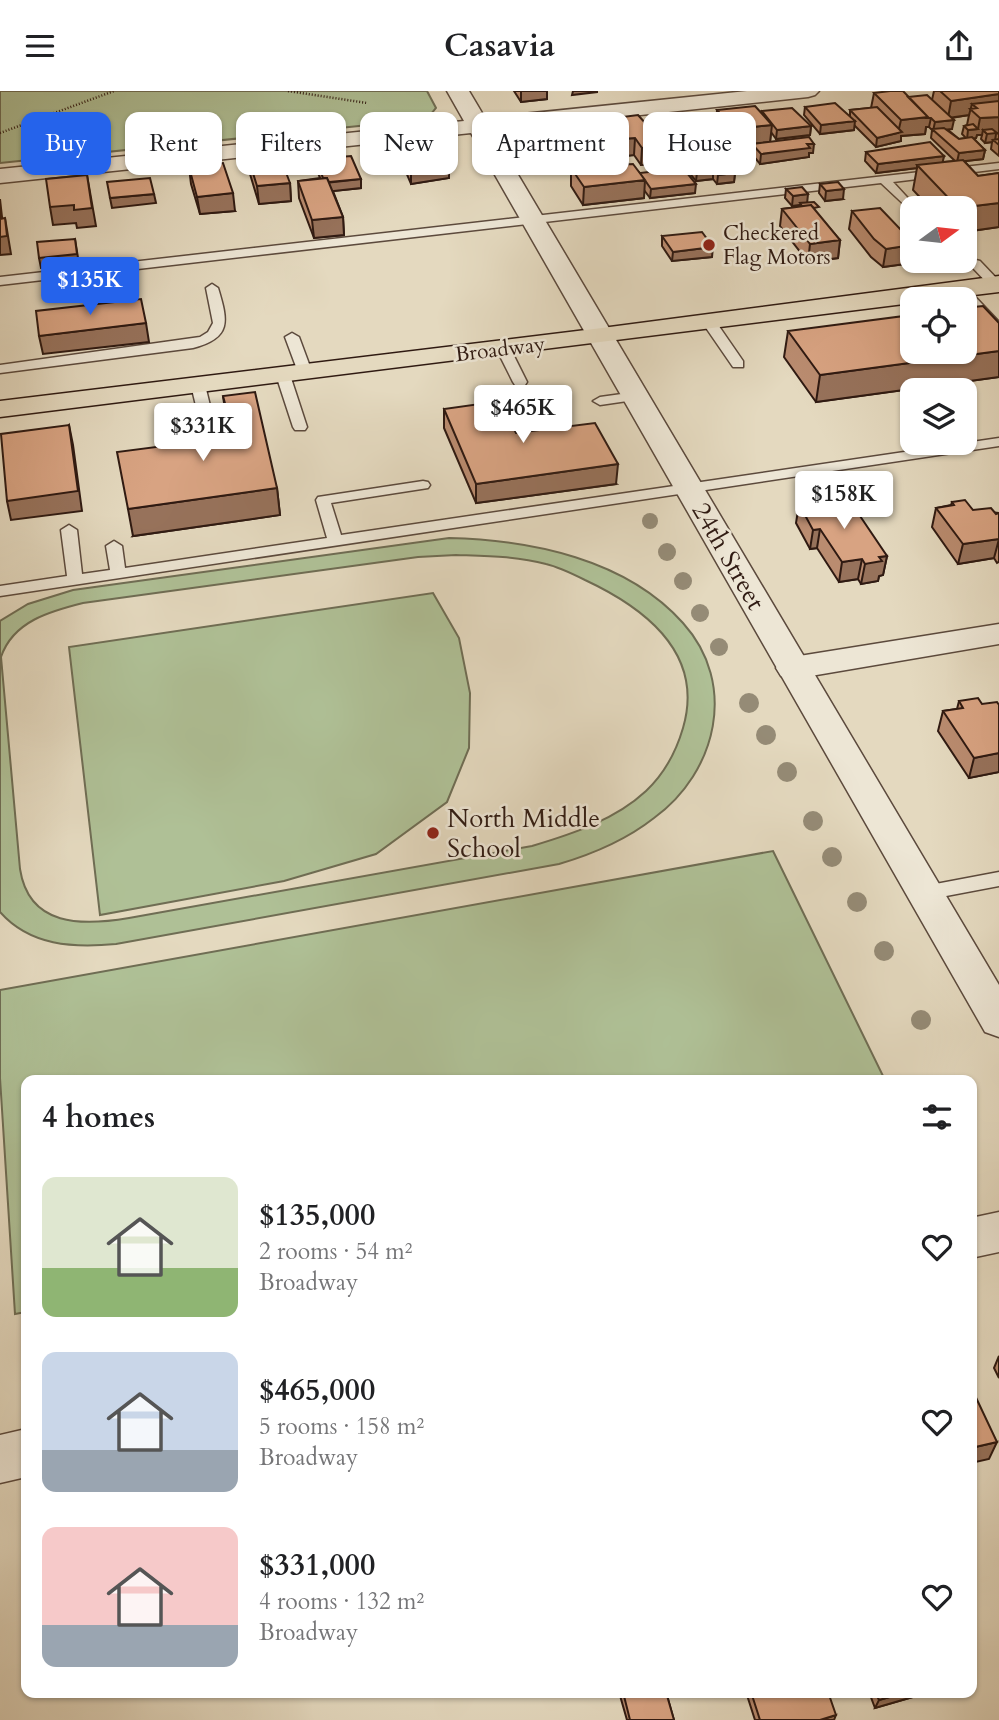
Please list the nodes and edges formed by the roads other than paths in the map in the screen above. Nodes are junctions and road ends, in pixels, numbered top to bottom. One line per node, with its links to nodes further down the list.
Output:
1 (458, 91): 4 (street, 24th Street)
2 (808, 91): 3 (street)
3 (610, 112)
4 (472, 116)
5 (472, 127): 8 (street)
6 (999, 166): 9 (lane)
7 (507, 175): 11 (street, 24th Street)
8 (0, 176)
9 (884, 179): 10 (lane); 11 (lane)
10 (900, 196)
11 (533, 219): 13 (lane); 21 (street, 24th Street)
12 (977, 265): 14 (lane)
13 (0, 281)
14 (998, 285): 15 (main road, Broadway)
15 (977, 287)
16 (212, 288): 25 (lane)
17 (900, 297): 19 (main road, Broadway)
18 (977, 306): 20 (lane)
19 (709, 322): 21 (main road, Broadway); 24 (lane)
20 (999, 330)
21 (602, 336): 23 (main road, Broadway); 29 (street, 24th Street)
22 (292, 337): 26 (lane)
23 (503, 348): 26 (main road, Broadway); 27 (lane)
24 (738, 364)
25 (0, 369)
26 (294, 374): 28 (main road, Broadway); 32 (lane)
27 (520, 382)
28 (198, 385): 31 (main road, Broadway); 34 (lane)
29 (636, 396): 30 (lane); 36 (street, 24th Street)
30 (600, 401)
31 (0, 409)
32 (300, 428)
33 (999, 442): 36 (lane)
34 (213, 447)
35 (423, 485): 38 (lane)
36 (688, 486): 38 (lane); 44 (street, 24th Street)
37 (69, 530): 41 (lane)
38 (335, 540): 40 (lane)
39 (114, 546): 40 (lane)
40 (118, 573): 41 (lane)
41 (75, 579): 42 (lane)
42 (0, 591)
43 (999, 634): 44 (street)
44 (793, 668): 46 (street, 24th Street)
45 (999, 879): 46 (lane)
46 (925, 893): 47 (street, 24th Street)
47 (999, 1021)
48 (999, 1231): 49 (street)
49 (977, 1236)
50 (21, 1454): 51 (street)
51 (0, 1459)

